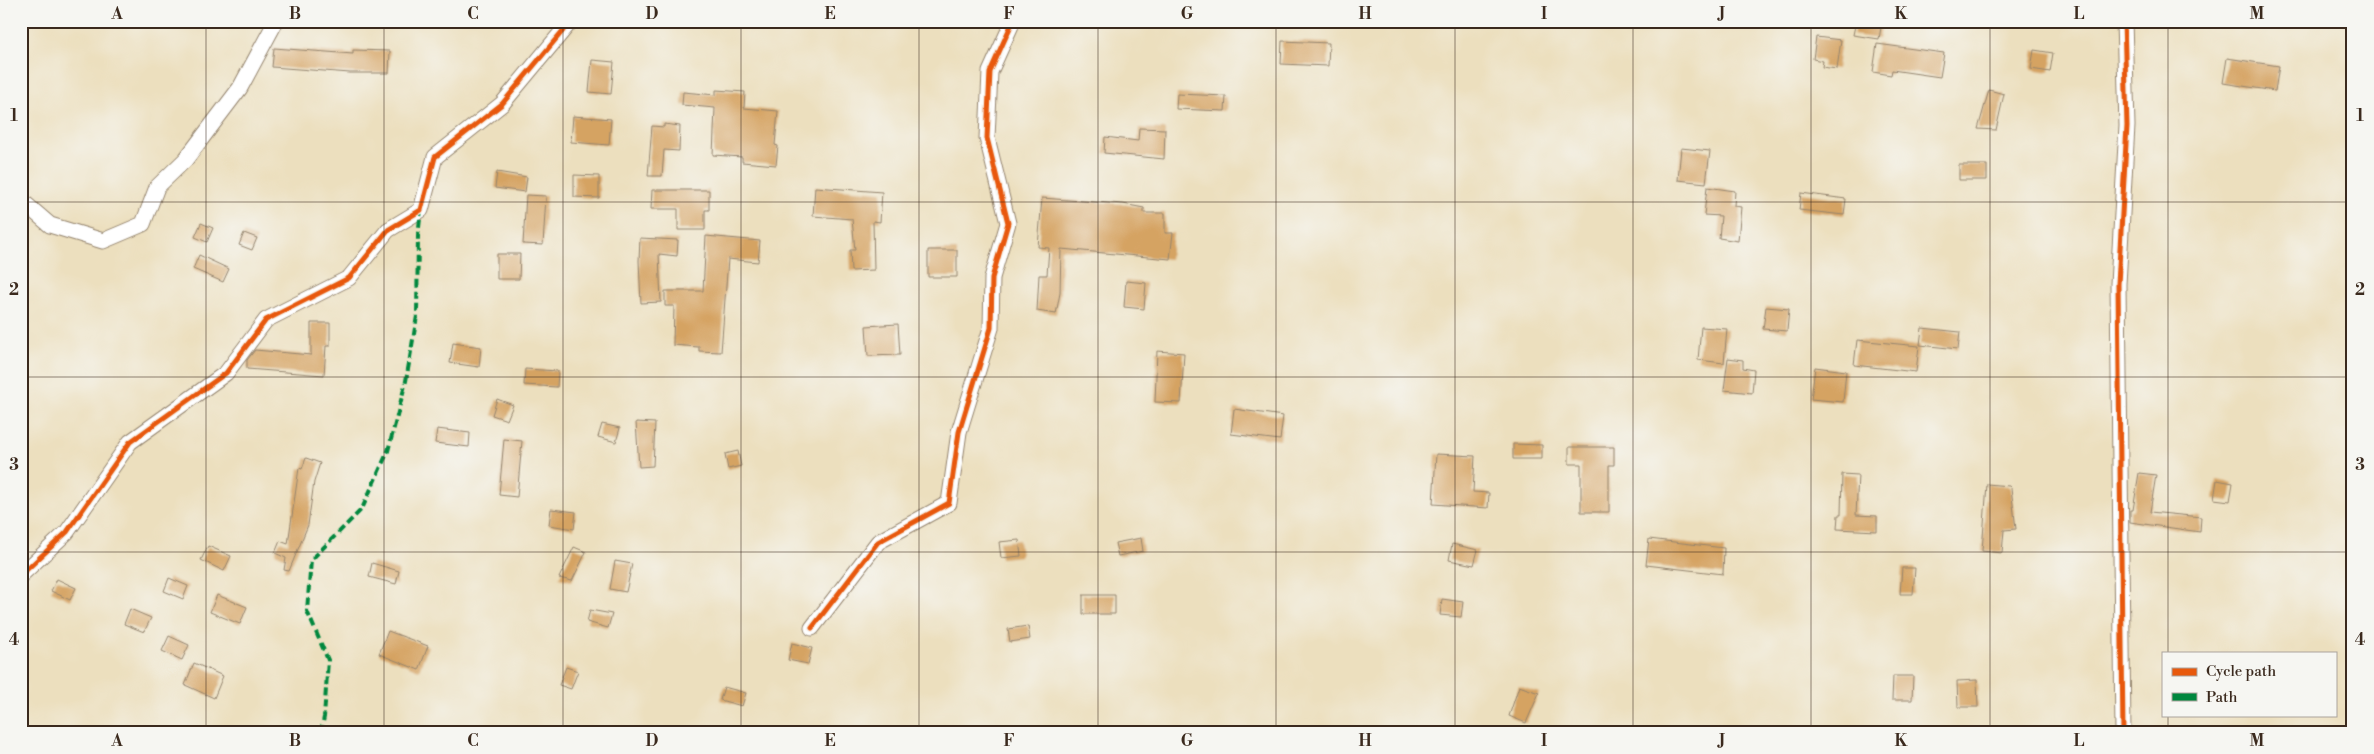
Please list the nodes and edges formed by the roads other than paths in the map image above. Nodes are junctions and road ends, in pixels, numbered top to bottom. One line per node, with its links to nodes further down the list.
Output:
1 (276, 21): 5 (street)
2 (571, 21): 6 (street)
3 (1013, 21): 7 (street)
4 (2124, 21): 8 (street)
5 (21, 200)
6 (21, 575)
7 (812, 628)
8 (2123, 733)

